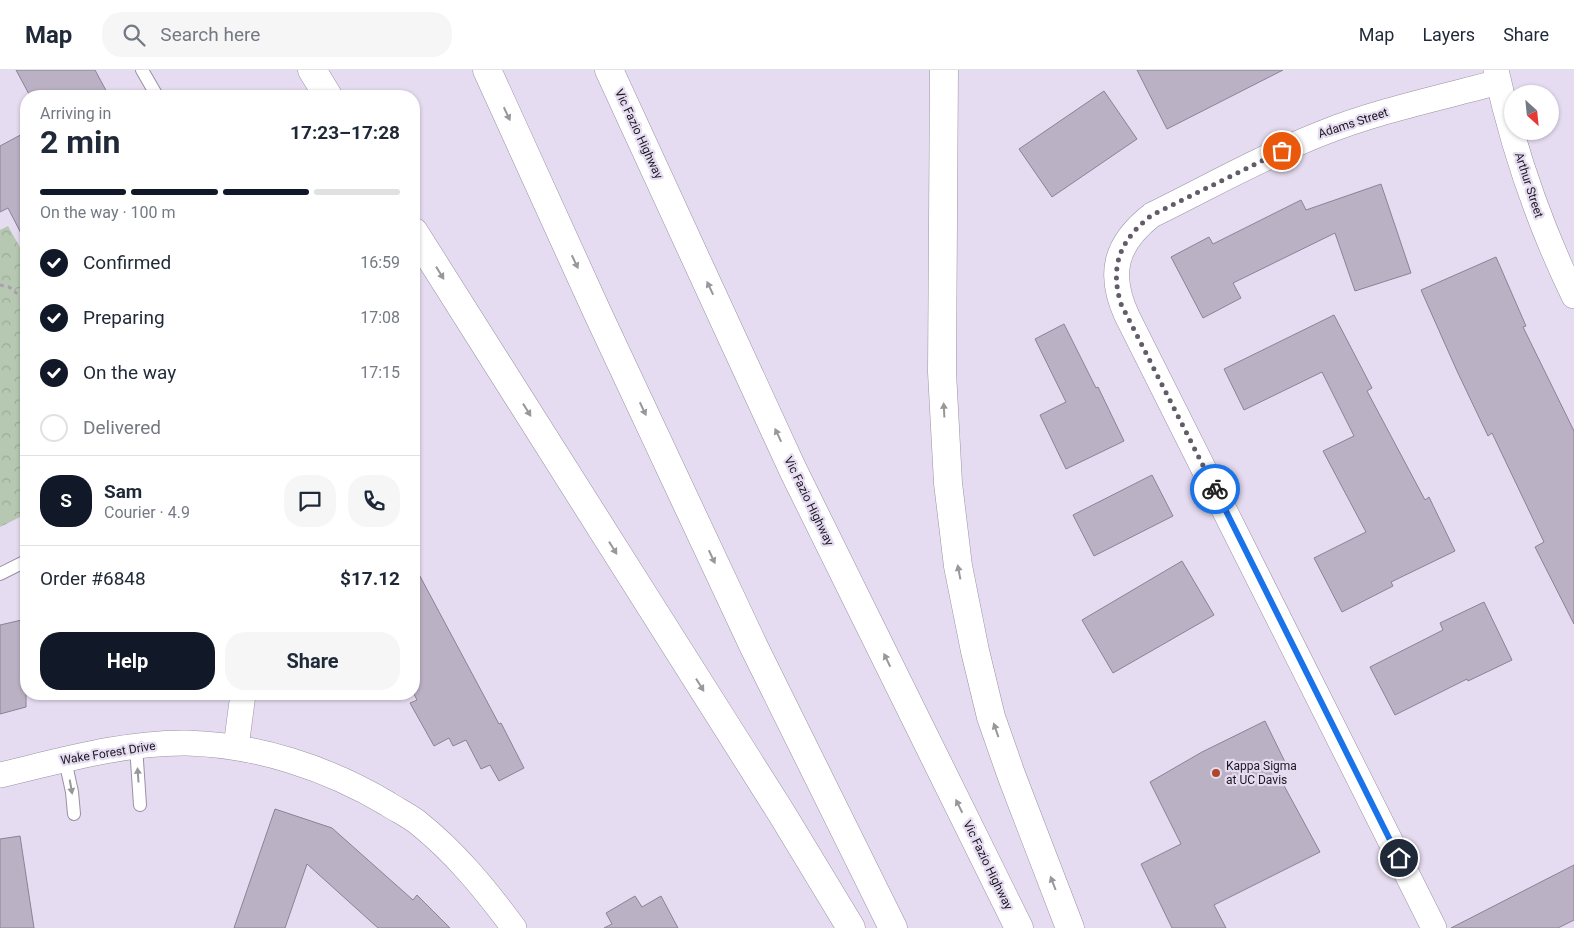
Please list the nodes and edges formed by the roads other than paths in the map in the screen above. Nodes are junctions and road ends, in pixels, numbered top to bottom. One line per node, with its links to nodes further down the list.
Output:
1 (142, 70): 7 (lane)
2 (312, 70): 8 (highway)
3 (487, 70): 22 (highway, one-way to 22)
4 (609, 70): 23 (highway, Vic Fazio Highway, one-way to 4)
5 (944, 70): 24 (highway, one-way to 5)
6 (1497, 76): 10 (street, Arthur Street); 25 (street, Adams Street)
7 (154, 90)
8 (324, 90)
9 (420, 241): 21 (highway, one-way to 21)
10 (1574, 296)
11 (20, 564): 12 (lane)
12 (0, 574)
13 (242, 700): 15 (street)
14 (136, 746): 15 (street, Wake Forest Drive); 16 (street, Wake Forest Drive); 18 (lane, one-way to 14)
15 (236, 747): 20 (street, Wake Forest Drive)
16 (65, 760): 17 (street, Wake Forest Drive); 19 (lane, one-way to 19)
17 (0, 775)
18 (140, 805)
19 (74, 814)
20 (514, 928)
21 (851, 928)
22 (893, 928)
23 (1019, 928)
24 (1070, 928)
25 (1434, 928)

